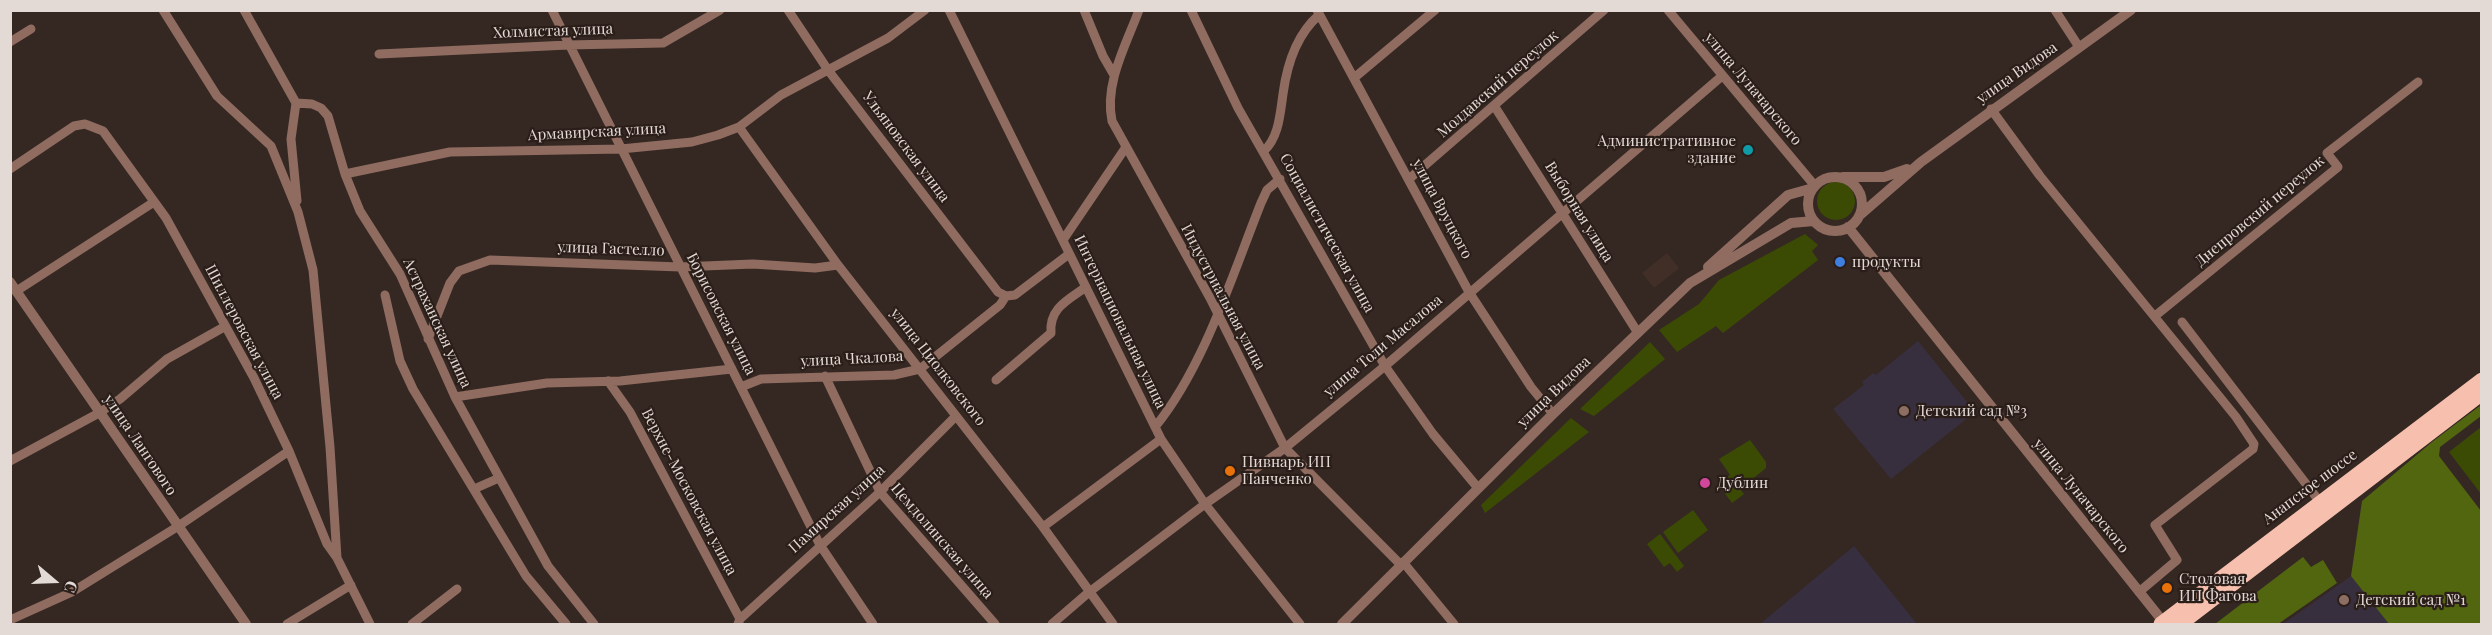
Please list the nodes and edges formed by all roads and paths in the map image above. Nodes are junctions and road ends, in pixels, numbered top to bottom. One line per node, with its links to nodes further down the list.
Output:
1 (163, 10): 42 (street)
2 (244, 10): 27 (street)
3 (552, 10): 19 (street, Борисовская улица)
4 (720, 10): 19 (street, Холмистая улица)
5 (788, 10): 22 (street, Ульяновская улица)
6 (925, 10): 22 (street, Армавирская улица)
7 (949, 10): 47 (street, Интернациональная улица)
8 (1084, 10): 23 (street)
9 (1139, 10): 23 (street)
10 (1191, 10): 33 (street, Социалистическая улица)
11 (1435, 10): 25 (street)
12 (1605, 10): 28 (street, Молдавский переулок)
13 (1668, 10): 24 (street, улица Луначарского)
14 (2055, 10): 20 (street)
15 (2131, 10): 20 (street, улица Видова)
16 (1318, 13): 25 (street, улица Вруцкого); 33 (street)
17 (32, 29): 18 (street)
18 (10, 42)
19 (568, 45): 21 (street, Холмистая улица); 32 (street, Борисовская улица)
20 (2079, 47): 29 (street, улица Видова)
21 (379, 54)
22 (828, 70): 30 (street, Армавирская улица); 56 (street, Ульяновская улица)
23 (1114, 75): 31 (street, Индустриальная улица)
24 (1722, 76): 40 (street, улица Луначарского); 43 (street, улица Толи Масалова)
25 (1354, 78): 39 (street, улица Вруцкого)
26 (2418, 82): 58 (street, Днепровский переулок)
27 (296, 103): 36 (street, Астраханская улица); 42 (street)
28 (1496, 107): 39 (street, Молдавский переулок); 43 (street, Выборная улица)
29 (1991, 109): 34 (street, улица Видова); 58 (street)
30 (739, 128): 32 (street, Армавирская улица); 49 (street, улица Циолковского)
31 (1126, 147): 47 (street); 57 (street, Индустриальная улица)
32 (621, 149): 36 (street, Армавирская улица); 50 (street, Борисовская улица)
33 (1264, 152): 38 (street, Социалистическая улица)
34 (1921, 162): 37 (street); 44 (street)
35 (10, 169): 41 (street, Шиллеровская улица)
36 (345, 174): 62 (street, Астраханская улица)
37 (1842, 177): 40 (street); 44 (street)
38 (1280, 179): 57 (street); 63 (street, Социалистическая улица)
39 (1409, 179): 54 (street, улица Вруцкого)
40 (1814, 187): 45 (street); 51 (street)
41 (154, 201): 52 (street); 60 (street, Шиллеровская улица)
42 (298, 212): 90 (street, Шиллеровская улица)
43 (1561, 213): 54 (street, улица Толи Масалова); 61 (street, Выборная улица)
44 (1860, 215): 46 (street)
45 (1814, 221): 46 (street); 51 (street, улица Видова)
46 (1848, 227): 94 (street, улица Луначарского)
47 (1063, 240): 48 (street, Интернациональная улица)
48 (1069, 254): 53 (street, Интернациональная улица); 56 (street, улица Чкалова)
49 (838, 265): 50 (street, улица Гастелло); 65 (street, улица Циолковского)
50 (680, 267): 62 (street, улица Гастелло); 64 (street, Борисовская улица)
51 (1690, 283): 61 (street, улица Видова)
52 (14, 286): 73 (street, улица Лангового)
53 (1086, 287): 67 (street); 76 (street, Интернациональная улица)
54 (1469, 292): 63 (street, улица Толи Масалова); 74 (street, улица Вруцкого)
55 (385, 295): 83 (street)
56 (1006, 296): 65 (street, улица Чкалова)
57 (1216, 313): 76 (street); 78 (street, Индустриальная улица)
58 (2155, 316): 94 (street)
59 (2182, 322): 86 (street)
60 (224, 327): 73 (street); 79 (street, Шиллеровская улица)
61 (1638, 333): 74 (street, улица Видова)
62 (428, 339): 72 (street, Астраханская улица)
63 (1385, 366): 78 (street, улица Толи Масалова); 82 (street, Социалистическая улица)
64 (732, 369): 69 (street); 70 (street, Борисовская улица)
65 (920, 369): 66 (street, улица Чкалова); 75 (street, улица Циолковского)
66 (825, 376): 70 (street, улица Чкалова); 84 (street, Цемдолинская улица)
67 (996, 380)
68 (2481, 380): 86 (highway, Анапское шоссе)
69 (608, 381): 72 (street); 97 (street, Верхне-Московская улица)
70 (741, 387): 89 (street, Борисовская улица)
71 (2481, 393): 86 (highway, Анапское шоссе)
72 (455, 397): 81 (street, Астраханская улица)
73 (99, 413): 80 (street); 87 (street, улица Лангового)
74 (1553, 414): 82 (street, улица Видова)
75 (956, 416): 84 (street, Памирская улица); 88 (street, улица Циолковского)
76 (1155, 427): 77 (street, Интернациональная улица)
77 (1161, 439): 85 (street, Интернациональная улица); 88 (street)
78 (1285, 448): 85 (street, улица Толи Масалова); 91 (street, Индустриальная улица)
79 (289, 450): 87 (street); 90 (street, Шиллеровская улица)
80 (10, 461)
81 (499, 478): 83 (street); 103 (street, Астраханская улица)
82 (1478, 488): 91 (street, улица Видова)
83 (474, 489): 102 (street)
84 (880, 492): 89 (street, Памирская улица); 105 (street, Цемдолинская улица)
85 (1205, 504): 95 (street, улица Толи Масалова); 108 (street, Интернациональная улица)
86 (2324, 507): 111 (highway, Анапское шоссе); 112 (highway, Анапское шоссе)
87 (177, 526): 96 (street); 98 (street, улица Лангового)
88 (1043, 527): 95 (street, улица Циолковского)
89 (820, 545): 97 (street, Памирская улица); 104 (street, Борисовская улица)
90 (337, 558): 92 (street, Шиллеровская улица)
91 (1402, 563): 109 (street, улица Видова); 110 (street, Индустриальная улица)
92 (351, 585): 99 (street); 100 (street, Шиллеровская улица)
93 (457, 589): 101 (street)
94 (2139, 592): 111 (street, улица Луначарского)
95 (1088, 593): 106 (street, улица Толи Масалова); 107 (street, улица Циолковского)
96 (10, 620)
97 (739, 622)
98 (246, 624)
99 (286, 624)
100 (370, 624)
101 (412, 624)
102 (566, 624)
103 (594, 624)
104 (873, 624)
105 (995, 624)
106 (1052, 624)
107 (1113, 624)
108 (1300, 624)
109 (1342, 624)
110 (1454, 624)
111 (2163, 624)
112 (2180, 624)

